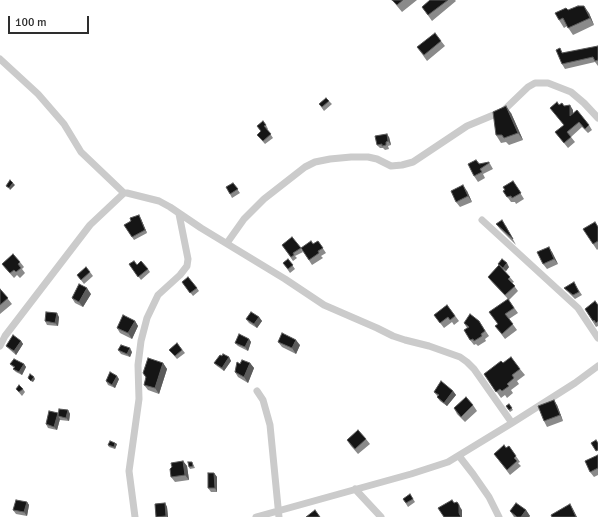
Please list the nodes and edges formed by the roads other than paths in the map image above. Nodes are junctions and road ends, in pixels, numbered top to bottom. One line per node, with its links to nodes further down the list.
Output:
1 (0, 59): 3 (street)
2 (598, 118): 6 (street)
3 (124, 193): 4 (street); 8 (street)
4 (179, 214): 6 (street); 15 (street)
5 (482, 220): 7 (street)
6 (227, 243): 11 (street)
7 (598, 338)
8 (0, 346)
9 (598, 366): 11 (street)
10 (256, 391): 14 (street)
11 (512, 424): 12 (street)
12 (459, 456): 13 (street); 18 (street)
13 (355, 489): 14 (street); 17 (street)
14 (278, 514): 16 (street)
15 (135, 517)
16 (256, 517)
17 (381, 517)
18 (499, 517)

